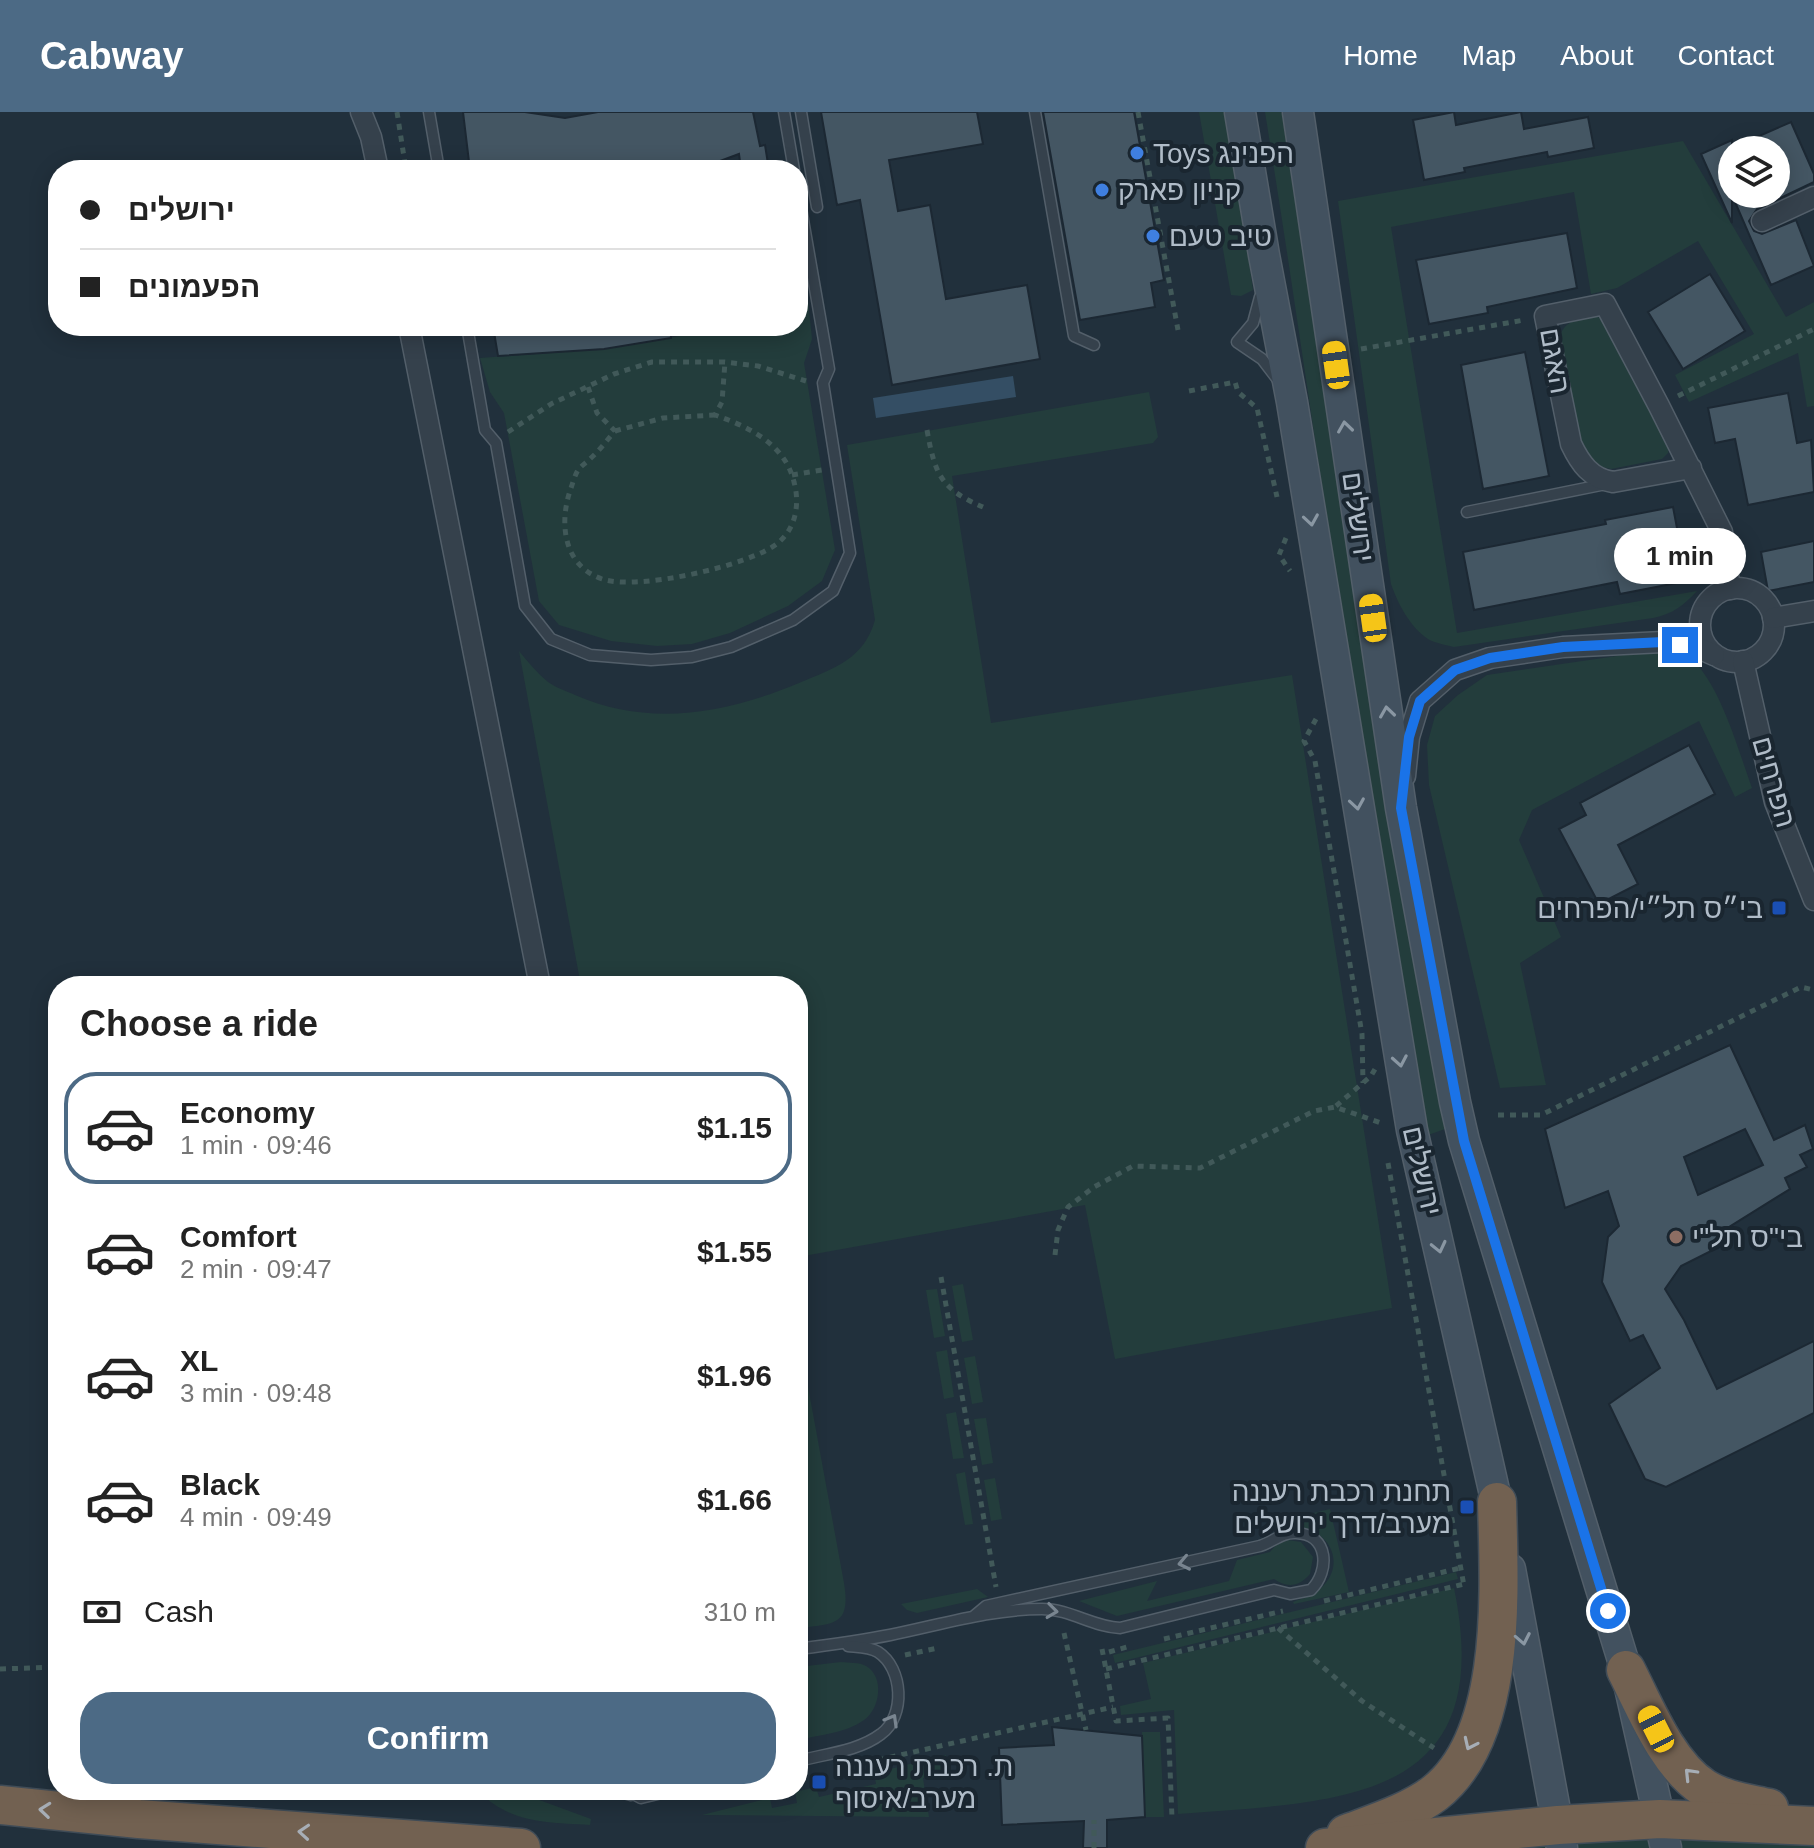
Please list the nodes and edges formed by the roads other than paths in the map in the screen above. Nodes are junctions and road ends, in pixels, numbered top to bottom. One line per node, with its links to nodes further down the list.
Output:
1 (361, 112): 9 (street)
2 (374, 112): 9 (street)
3 (429, 112): 11 (lane)
4 (784, 112): 12 (lane)
5 (801, 112): 14 (lane)
6 (1035, 112): 20 (lane)
7 (1240, 112): 17 (main road, ירושלים)
8 (1298, 112): 30 (main road, ירושלים, one-way to 8)
9 (371, 137): 10 (street)
10 (376, 160)
11 (437, 160)
12 (792, 160)
13 (1814, 197): 15 (street)
14 (817, 207)
15 (1762, 221)
16 (808, 248): 19 (lane)
17 (1264, 255): 21 (main road, ירושלים); 21 (lane)
18 (411, 336): 32 (street)
19 (469, 336)
20 (1094, 345)
21 (1292, 402): 33 (main road, ירושלים, one-way to 33)
22 (1691, 468): 23 (street); 23 (street, האגם); 25 (street, האגם)
23 (1613, 482): 24 (lane)
24 (1467, 512)
25 (1730, 589): 27 (street); 28 (street)
26 (1814, 611): 27 (street)
27 (1773, 618): 29 (street)
28 (1714, 655): 29 (street); 30 (street)
29 (1743, 661): 31 (street, הפרחים)
30 (1401, 808): 37 (main road, ירושלים)
31 (1814, 900)
32 (538, 976)
33 (1497, 1502): 43 (main road, ירושלים, one-way to 43); 45 (highway, one-way to 45)
34 (974, 1616): 34 (lane, one-way to 34); 35 (lane)
35 (824, 1645): 36 (lane); 38 (lane, one-way to 35)
36 (808, 1647)
37 (1626, 1670): 40 (highway, one-way to 37); 42 (main road, ירושלים)
38 (808, 1758)
39 (0, 1805): 44 (highway, one-way to 39)
40 (1814, 1819)
41 (1814, 1826): 42 (highway)
42 (1663, 1834): 43 (highway)
43 (1560, 1839): 46 (highway)
44 (521, 1848)
45 (1310, 1848)
46 (1325, 1848)

